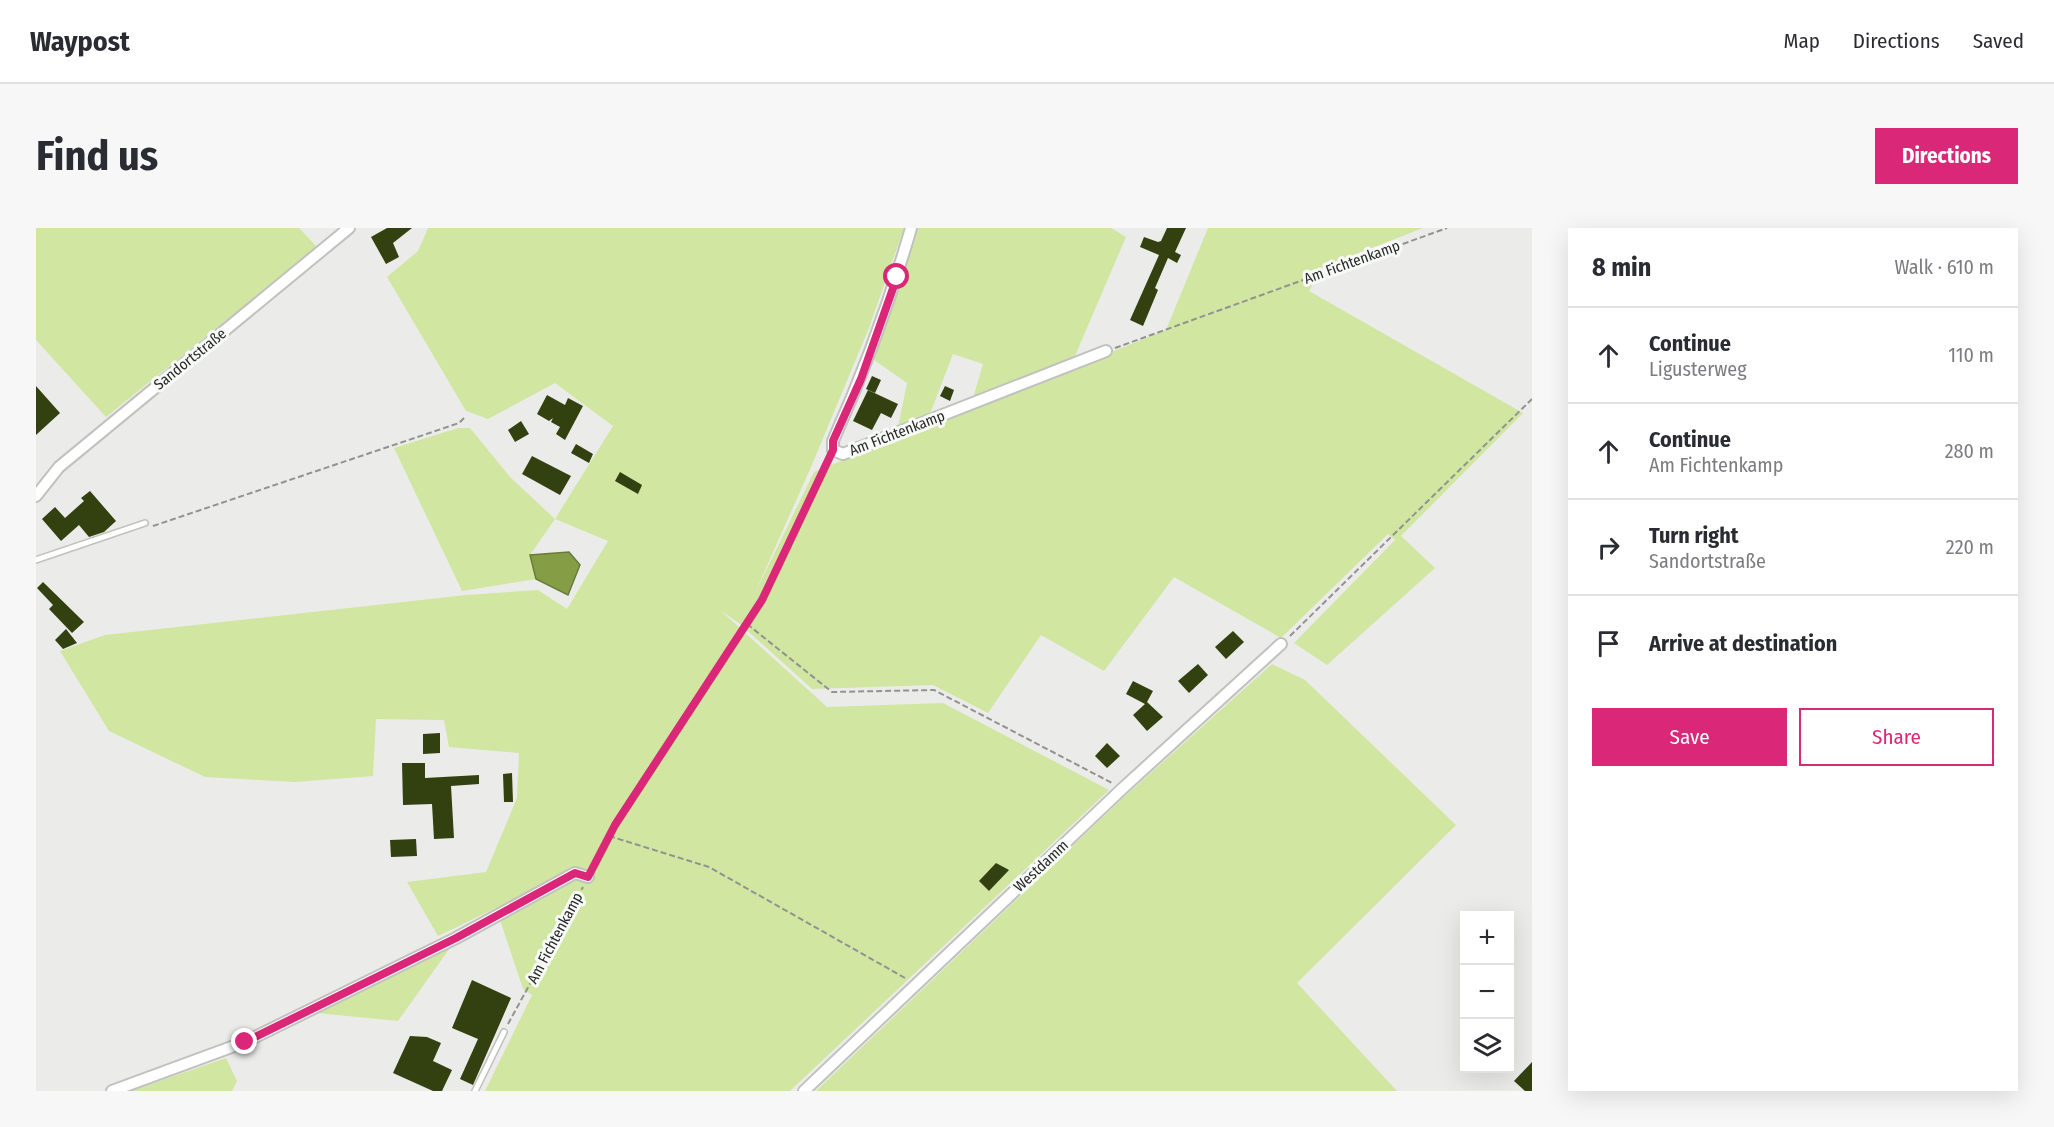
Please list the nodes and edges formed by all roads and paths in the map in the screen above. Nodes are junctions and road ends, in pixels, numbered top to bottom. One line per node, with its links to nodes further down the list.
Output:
1 (349, 228): 8 (street, Sandortstraße)
2 (911, 228): 7 (street)
3 (1447, 228): 4 (path, Am Fichtenkamp)
4 (1106, 351): 7 (street, Am Fichtenkamp)
5 (1532, 399): 12 (path)
6 (465, 417): 9 (path)
7 (833, 450): 11 (path, Am Fichtenkamp)
8 (36, 496)
9 (145, 523): 10 (lane)
10 (36, 560)
11 (747, 624): 13 (path); 14 (path, Am Fichtenkamp)
12 (1281, 644): 13 (street, Westdamm)
13 (1123, 788): 16 (street, Westdamm)
14 (609, 836): 15 (path, Am Fichtenkamp); 16 (path)
15 (588, 877): 17 (path, Am Fichtenkamp); 18 (street)
16 (916, 985): 20 (street, Westdamm)
17 (504, 1032): 19 (lane)
18 (112, 1091)
19 (475, 1091)
20 (804, 1091)

